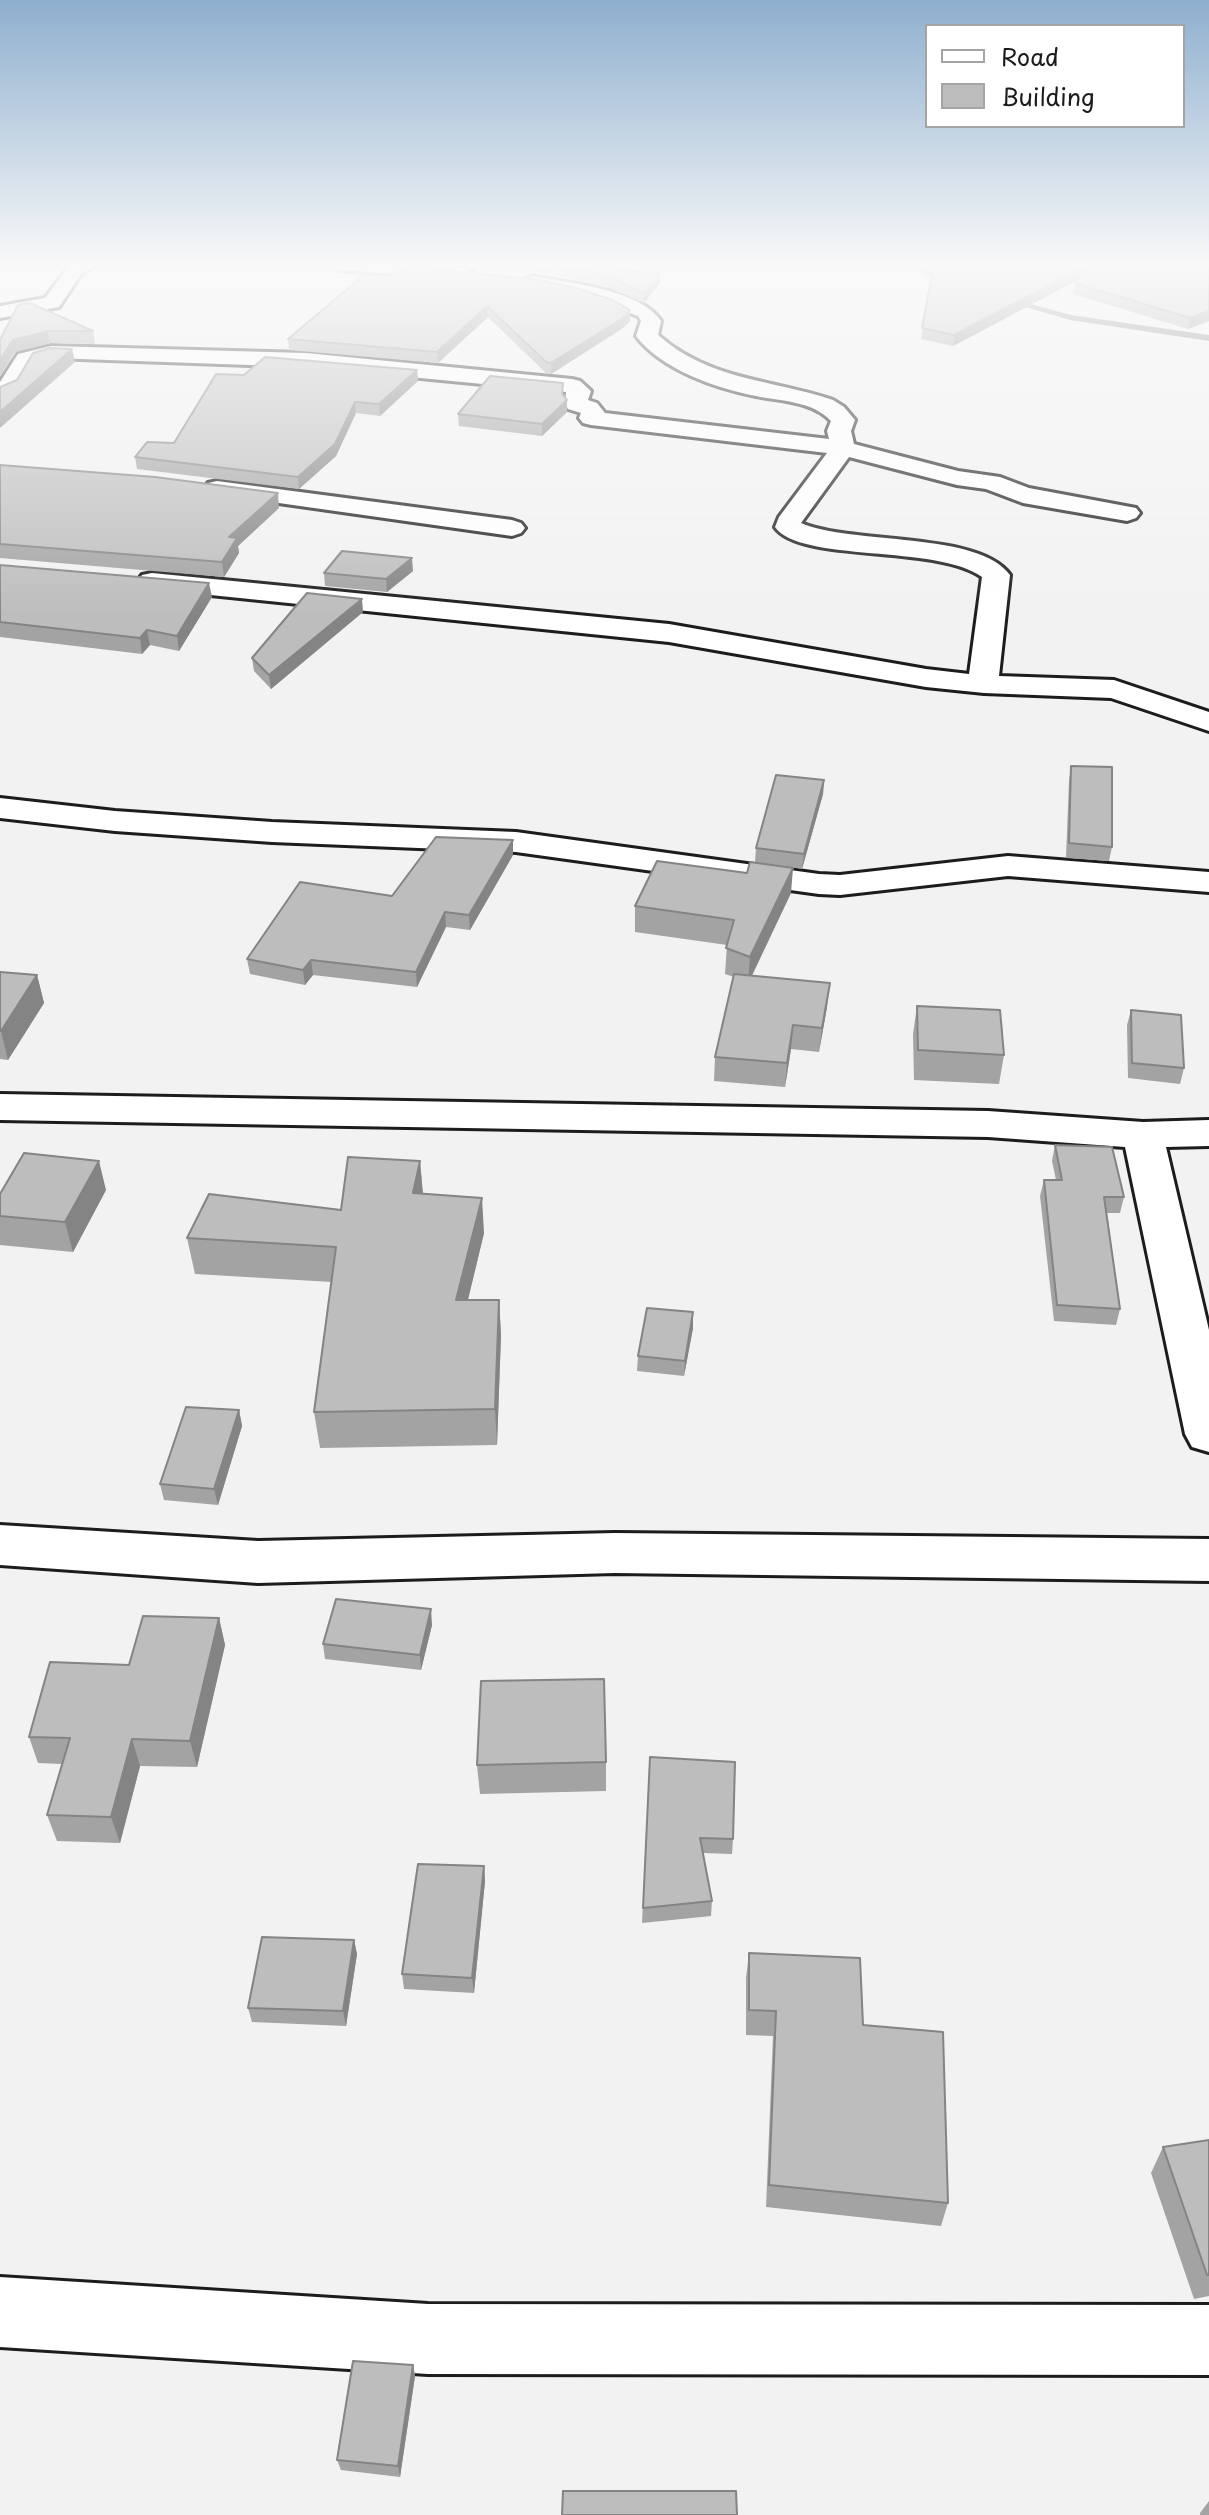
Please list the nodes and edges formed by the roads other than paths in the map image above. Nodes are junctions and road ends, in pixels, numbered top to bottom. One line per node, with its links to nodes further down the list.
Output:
1 (525, 381): 3 (street)
2 (727, 381): 3 (street)
3 (843, 448): 5 (street); 8 (street)
4 (188, 485): 6 (street)
5 (1127, 513)
6 (512, 528)
7 (126, 579): 8 (street)
8 (984, 684): 9 (street)
9 (1209, 722)
10 (0, 808): 11 (street)
11 (1209, 882)
12 (0, 1107): 14 (street)
13 (1209, 1133): 14 (street)
14 (1143, 1135): 15 (street)
15 (1209, 1434)
16 (0, 1545): 17 (street)
17 (1209, 1560)
18 (0, 2312): 19 (street)
19 (1209, 2340)

